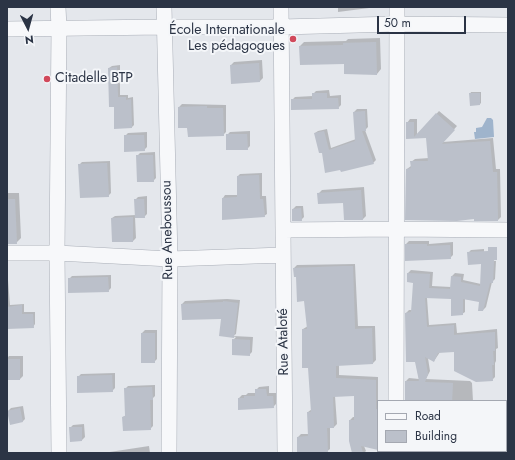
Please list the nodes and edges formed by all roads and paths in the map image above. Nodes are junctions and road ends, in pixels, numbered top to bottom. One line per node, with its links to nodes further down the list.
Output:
1 (58, 7): 9 (street)
2 (164, 7): 7 (street, Rue Aneboussou)
3 (281, 7): 8 (street, Rue Ataloté)
4 (397, 7): 5 (street)
5 (397, 24): 6 (street); 8 (street); 11 (street)
6 (508, 25)
7 (164, 26): 8 (street); 9 (street); 17 (street, Rue Aneboussou)
8 (281, 27): 12 (street, Rue Ataloté)
9 (59, 28): 10 (street); 15 (street)
10 (7, 29)
11 (397, 229): 12 (street); 13 (street); 18 (street)
12 (283, 230): 16 (street, Rue Ataloté)
13 (508, 230)
14 (7, 253): 15 (street)
15 (56, 253): 17 (street); 19 (street)
16 (283, 255): 17 (street); 21 (street, Rue Ataloté)
17 (170, 259): 20 (street, Rue Aneboussou)
18 (396, 400)
19 (59, 453)
20 (169, 453)
21 (285, 453)

